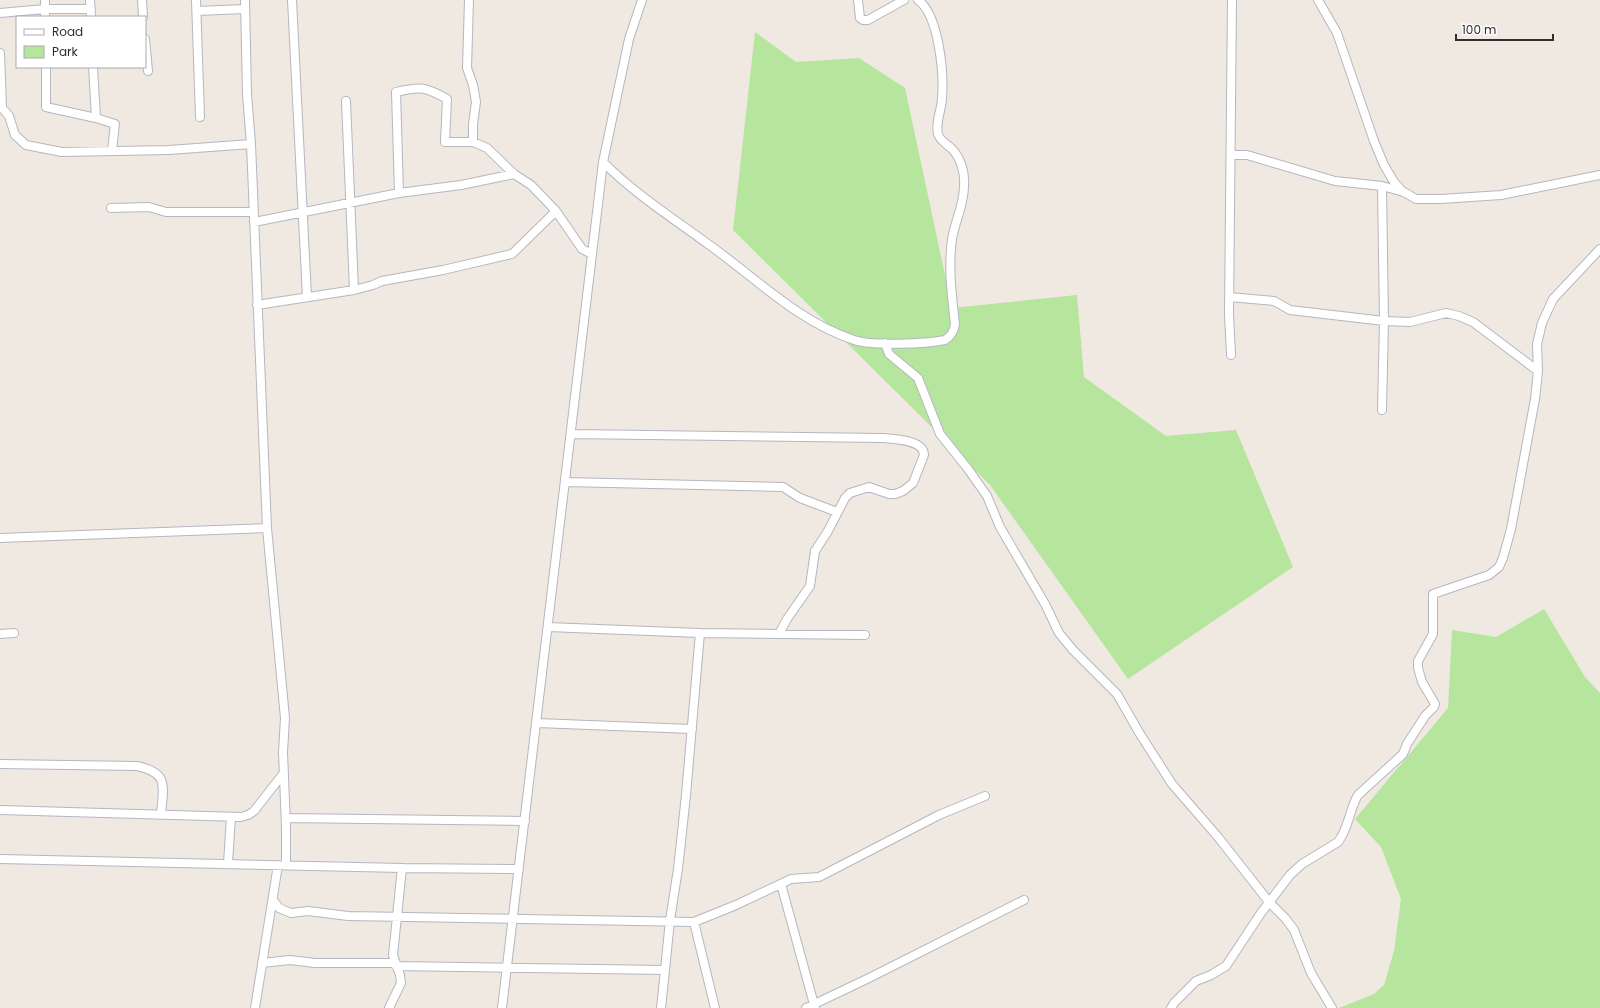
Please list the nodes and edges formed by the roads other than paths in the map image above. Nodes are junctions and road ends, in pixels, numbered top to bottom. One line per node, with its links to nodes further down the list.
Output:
1 (44, 0): 17 (street)
2 (90, 0): 18 (street)
3 (142, 0): 19 (street)
4 (196, 0): 15 (street)
5 (245, 0): 14 (street)
6 (292, 0): 43 (street)
7 (469, 0): 29 (street)
8 (642, 0): 33 (street)
9 (858, 0): 10 (street)
10 (904, 0)
11 (918, 0): 52 (street)
12 (1232, 0): 32 (street)
13 (1318, 0): 37 (street)
14 (245, 9): 15 (street); 30 (street)
15 (197, 11): 27 (street)
16 (0, 13): 17 (street)
17 (45, 13): 18 (street)
18 (91, 13)
19 (143, 16)
20 (146, 50): 24 (street)
21 (0, 54): 26 (street)
22 (46, 68): 28 (street)
23 (93, 68): 28 (street)
24 (148, 71)
25 (346, 101): 39 (street)
26 (1, 107): 31 (street)
27 (200, 117)
28 (96, 118): 31 (street)
29 (473, 142): 34 (street); 38 (street)
30 (251, 144): 31 (street); 42 (street)
31 (112, 150)
32 (1231, 155): 36 (street); 49 (street)
33 (603, 162): 46 (street); 52 (street)
34 (514, 174): 38 (street); 41 (street)
35 (1600, 175): 37 (street)
36 (1382, 186): 37 (street); 51 (street)
37 (1404, 192)
38 (399, 193): 39 (street)
39 (351, 203): 43 (street); 47 (street)
40 (111, 208): 42 (street)
41 (556, 211): 46 (street); 47 (street)
42 (253, 212): 44 (street)
43 (302, 213): 44 (street); 48 (street)
44 (254, 222): 50 (street)
45 (1600, 249): 54 (street)
46 (592, 254): 56 (street)
47 (354, 290): 48 (street)
48 (307, 297): 50 (street)
49 (1229, 297): 51 (street); 53 (street)
50 (257, 305): 59 (street)
51 (1384, 321): 54 (street); 55 (street)
52 (885, 343): 85 (street)
53 (1231, 355)
54 (1538, 371): 85 (street)
55 (1382, 410)
56 (571, 434): 57 (street); 58 (street)
57 (565, 482): 58 (street); 61 (street)
58 (837, 512): 65 (street)
59 (267, 528): 60 (street); 70 (street)
60 (0, 538)
61 (548, 627): 63 (street); 67 (street)
62 (14, 633): 64 (street)
63 (700, 633): 65 (street); 68 (street)
64 (0, 634)
65 (779, 634): 66 (street)
66 (865, 636)
67 (536, 723): 68 (street); 76 (street)
68 (692, 729): 88 (street)
69 (0, 764): 73 (street)
70 (284, 774): 74 (street); 75 (street)
71 (985, 796): 82 (street)
72 (0, 810): 73 (street)
73 (161, 815): 74 (street)
74 (231, 817): 78 (street)
75 (286, 818): 76 (street); 79 (street)
76 (525, 821): 81 (street)
77 (0, 859): 78 (street)
78 (228, 864): 79 (street)
79 (282, 865): 80 (street); 83 (street)
80 (402, 868): 81 (street); 86 (street)
81 (519, 869): 87 (street)
82 (780, 884): 89 (street); 94 (street)
83 (272, 900): 86 (street); 90 (street)
84 (1024, 900): 94 (street)
85 (1269, 902): 100 (street); 101 (street)
86 (398, 916): 87 (street); 91 (street)
87 (513, 920): 88 (street); 92 (street)
88 (670, 920): 89 (street); 93 (street)
89 (694, 922): 99 (street)
90 (262, 963): 91 (street); 95 (street)
91 (396, 965): 92 (street); 96 (street)
92 (508, 967): 93 (street); 97 (street)
93 (665, 970): 98 (street)
94 (812, 1007)
95 (255, 1008)
96 (389, 1008)
97 (502, 1008)
98 (661, 1008)
99 (715, 1008)
100 (1171, 1008)
101 (1332, 1008)

